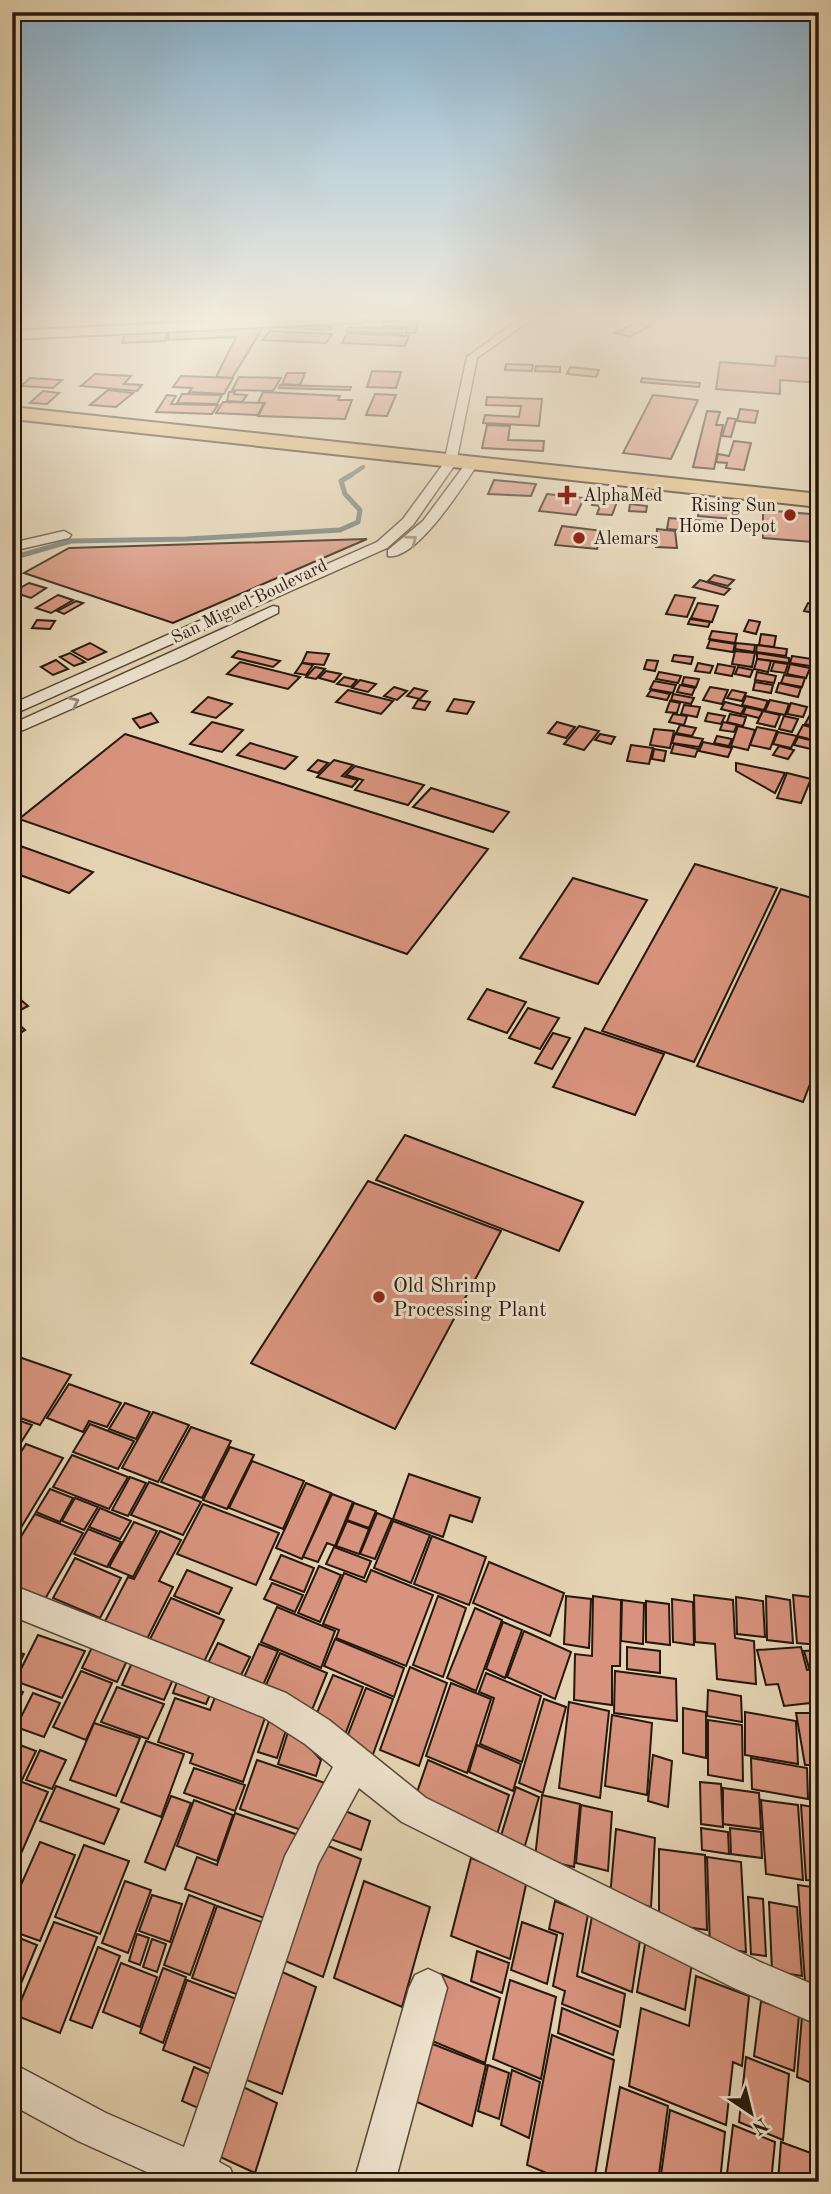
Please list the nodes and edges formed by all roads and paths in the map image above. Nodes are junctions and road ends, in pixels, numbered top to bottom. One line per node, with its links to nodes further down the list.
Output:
1 (77, 420): 3 (highway)
2 (465, 420): 3 (street)
3 (461, 464): 4 (highway); 7 (street, San Miguel Boulevard); 8 (street, San Miguel Boulevard, one-way to 3)
4 (819, 501)
5 (64, 535): 6 (street)
6 (12, 547)
7 (250, 604): 8 (street); 9 (street, San Miguel Boulevard)
8 (270, 611): 10 (street, San Miguel Boulevard)
9 (155, 645): 10 (street); 11 (street, San Miguel Boulevard)
10 (180, 656): 12 (street, San Miguel Boulevard, one-way to 10)
11 (12, 710)
12 (12, 730)
13 (12, 1600): 14 (street)
14 (354, 1763): 16 (street); 18 (street)
15 (428, 1988): 19 (street)
16 (819, 2006)
17 (12, 2083): 18 (street)
18 (205, 2177)
19 (374, 2182)

